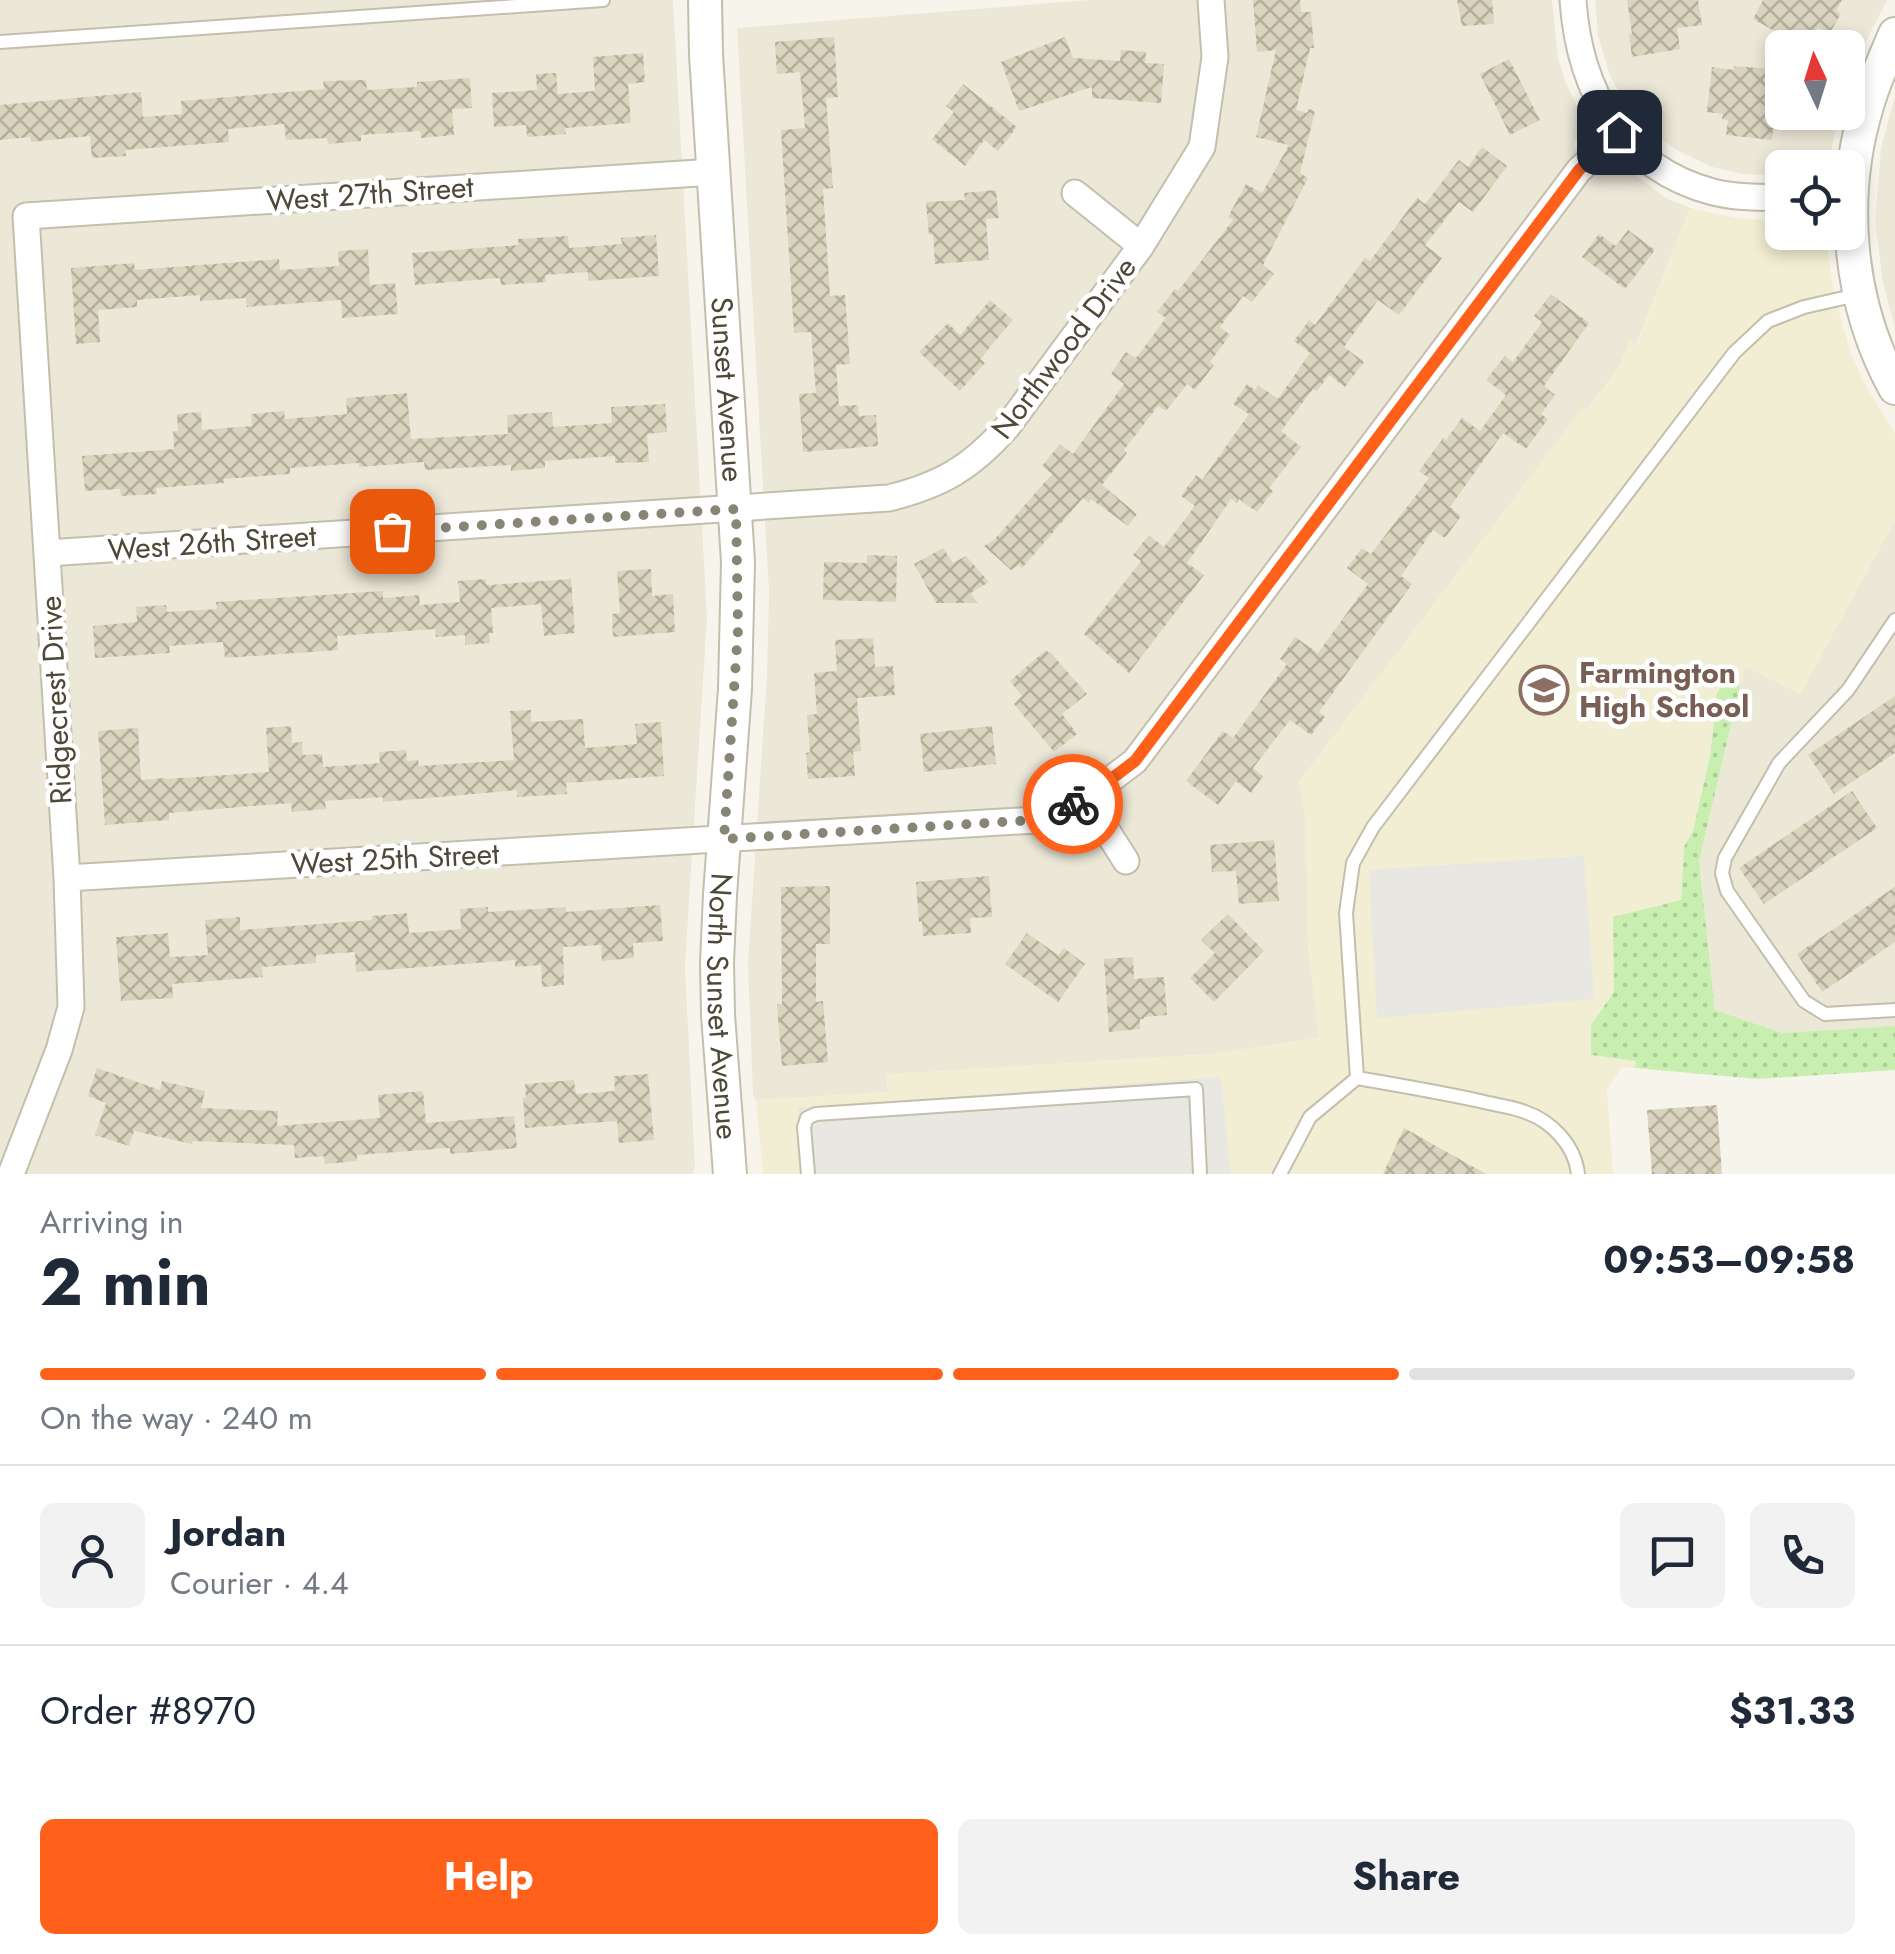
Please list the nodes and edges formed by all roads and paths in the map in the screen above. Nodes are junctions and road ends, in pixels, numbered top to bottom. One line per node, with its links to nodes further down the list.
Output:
1 (603, 0): 6 (lane)
2 (705, 0): 9 (street, Sunset Avenue)
3 (1211, 0): 13 (street, Northwood Drive)
4 (1573, 0): 7 (street)
5 (1895, 34): 8 (street)
6 (0, 42)
7 (1619, 132): 11 (street); 20 (street, West 25th Street)
8 (1857, 150)
9 (714, 172): 12 (street, West 27th Street); 17 (street, Sunset Avenue)
10 (1076, 193): 13 (street)
11 (1765, 197)
12 (26, 216): 18 (street, Ridgecrest Drive)
13 (1141, 246): 17 (street, Northwood Drive)
14 (1852, 250): 15 (street)
15 (1860, 294): 16 (street); 25 (lane)
16 (1895, 388)
17 (736, 509): 18 (street, West 26th Street); 21 (street, Sunset Avenue)
18 (47, 553): 23 (street, Ridgecrest Drive)
19 (1895, 620): 24 (lane)
20 (1086, 798): 21 (street, West 25th Street); 22 (street)
21 (724, 839): 23 (street, West 25th Street); 27 (street, North Sunset Avenue)
22 (1126, 861)
23 (67, 878): 26 (street, Ridgecrest Drive)
24 (1895, 1010)
25 (1357, 1078): 30 (lane); 31 (lane)
26 (14, 1168)
27 (730, 1174)
28 (808, 1174): 29 (lane)
29 (1200, 1174)
30 (1280, 1174)
31 (1578, 1174)

